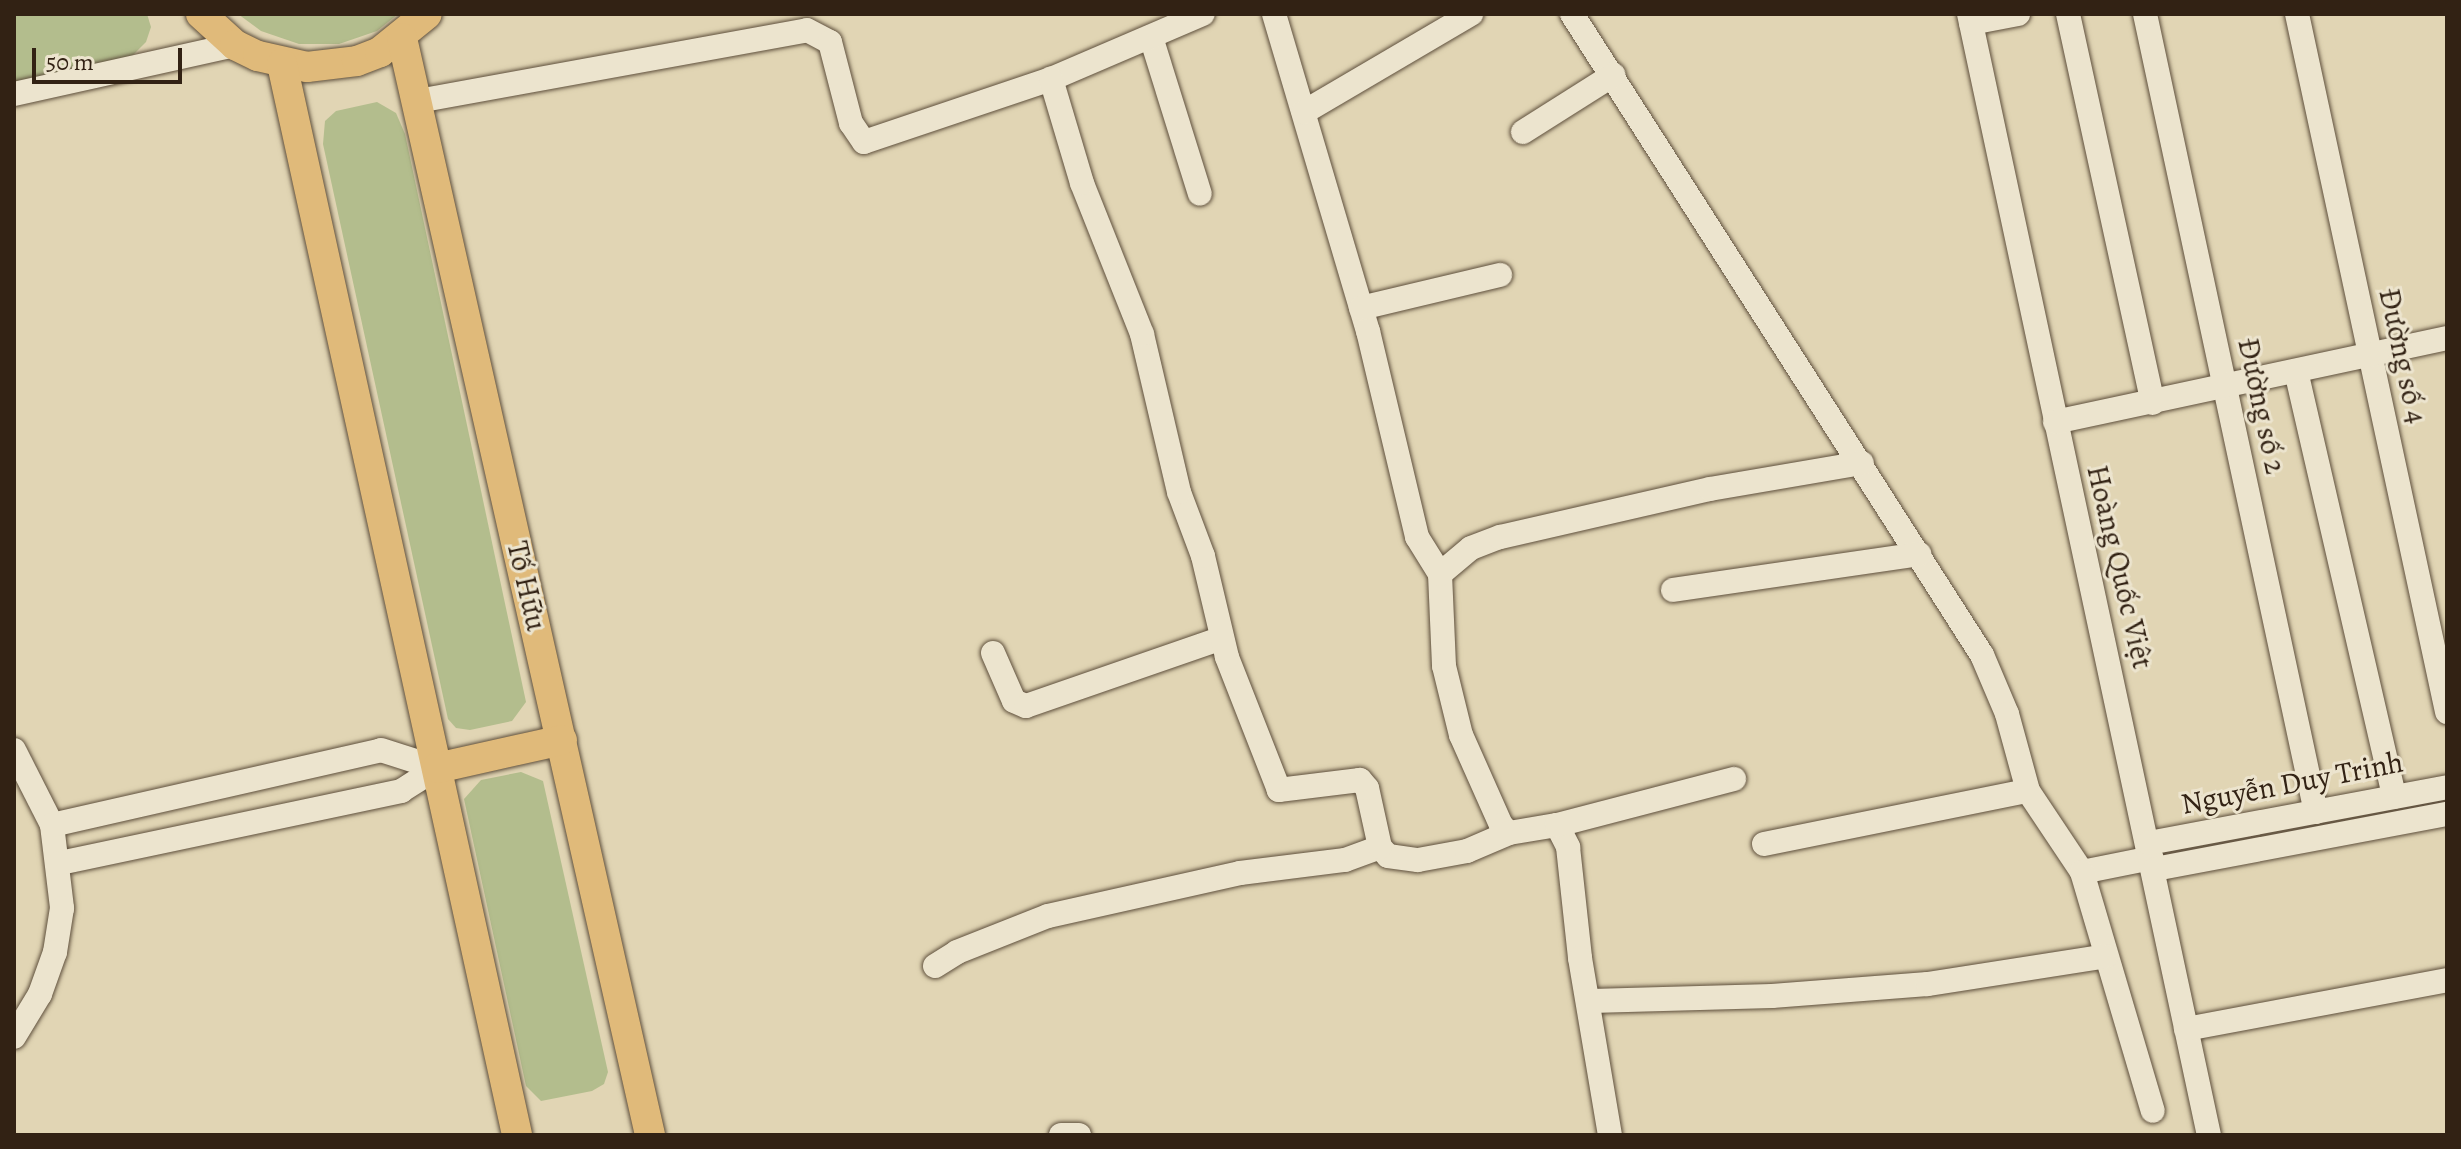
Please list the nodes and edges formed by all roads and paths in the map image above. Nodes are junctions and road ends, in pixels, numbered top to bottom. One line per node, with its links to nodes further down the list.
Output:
1 (201, 14): 14 (main road)
2 (427, 14): 13 (main road)
3 (1203, 14): 12 (street)
4 (1274, 14): 20 (street)
5 (1471, 14): 20 (street)
6 (1572, 14): 16 (street)
7 (2018, 14): 11 (street)
8 (2068, 14): 29 (street)
9 (2145, 14): 28 (street, Đường số 2)
10 (2297, 14): 26 (street, Đường số 4)
11 (1970, 18): 30 (street, Hoàng Quốc Việt)
12 (1151, 37): 17 (street); 22 (street)
13 (402, 38): 15 (main road); 19 (main road, Tố Hữu)
14 (235, 45): 15 (main road); 18 (street)
15 (282, 64): 40 (main road)
16 (1613, 75): 21 (street); 31 (street)
17 (1051, 79): 19 (street); 35 (street)
18 (14, 94)
19 (418, 101): 38 (main road, Tố Hữu)
20 (1304, 112): 24 (street)
21 (1523, 132)
22 (1200, 194)
23 (1500, 275): 24 (street)
24 (1361, 308): 33 (street)
25 (2446, 342): 26 (street)
26 (2370, 354): 27 (street); 37 (street, Đường số 4)
27 (2296, 371): 28 (street); 45 (street)
28 (2226, 388): 29 (street); 47 (street, Đường số 2)
29 (2153, 403): 30 (street)
30 (2055, 422): 56 (street, Hoàng Quốc Việt)
31 (1862, 463): 32 (street); 33 (street)
32 (1919, 554): 34 (street); 44 (street)
33 (1440, 574): 52 (street)
34 (1673, 590)
35 (1222, 638): 36 (street); 55 (street)
36 (993, 653)
37 (2447, 712)
38 (562, 740): 40 (main road); 67 (main road, Tố Hữu)
39 (14, 750): 50 (street)
40 (437, 768): 41 (street); 48 (street); 66 (main road)
41 (290, 771): 46 (street); 48 (street)
42 (1734, 779): 51 (street)
43 (2447, 787): 45 (street, Nguyễn Duy Trinh)
44 (2028, 791): 54 (street); 58 (street)
45 (2394, 797): 47 (street, Nguyễn Duy Trinh)
46 (150, 803): 50 (street); 53 (street)
47 (2316, 812): 56 (street, Nguyễn Duy Trinh)
48 (298, 813): 53 (street)
49 (2447, 814): 56 (street, Nguyễn Duy Trinh)
50 (52, 825): 57 (street)
51 (1557, 825): 52 (street); 62 (street)
52 (1509, 833): 55 (street)
53 (158, 842): 57 (street)
54 (1764, 844)
55 (1380, 847): 60 (street)
56 (2152, 857): 58 (street); 63 (street, Hoàng Quốc Việt)
57 (60, 863): 64 (street)
58 (2082, 872): 59 (street)
59 (2106, 956): 62 (street); 65 (street)
60 (935, 966)
61 (2447, 980): 63 (street)
62 (1591, 1001): 70 (street)
63 (2186, 1029): 71 (street, Hoàng Quốc Việt)
64 (14, 1037)
65 (2153, 1111)
66 (517, 1135)
67 (650, 1135)
68 (1061, 1135): 69 (street)
69 (1079, 1135)
70 (1610, 1135)
71 (2209, 1135)

